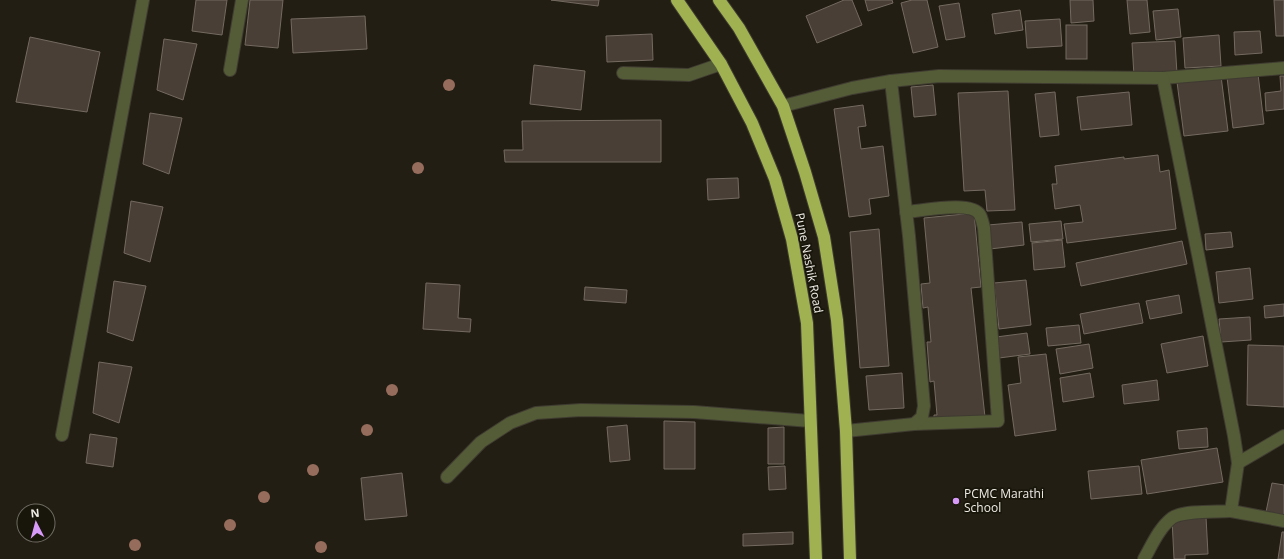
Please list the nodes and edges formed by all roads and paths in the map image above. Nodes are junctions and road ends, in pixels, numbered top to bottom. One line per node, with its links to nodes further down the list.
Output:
1 (142, 0): 16 (street)
2 (242, 0): 7 (street)
3 (677, 0): 5 (highway, Pune Nashik Road)
4 (719, 0): 11 (highway, Pune Nashik Road)
5 (721, 64): 8 (street); 13 (highway, Pune Nashik Road)
6 (1284, 68): 9 (street)
7 (230, 70)
8 (623, 74)
9 (1163, 78): 10 (street); 18 (street)
10 (891, 81): 11 (street); 12 (street)
11 (783, 106): 15 (highway, Pune Nashik Road)
12 (906, 212): 14 (street); 14 (street)
13 (810, 421): 19 (street); 22 (highway, Pune Nashik Road)
14 (914, 424): 15 (street)
15 (846, 431): 23 (highway, Pune Nashik Road)
16 (62, 435)
17 (1284, 436): 18 (street)
18 (1238, 463): 20 (street)
19 (447, 477)
20 (1231, 511): 21 (street); 24 (street)
21 (1284, 521)
22 (816, 559)
23 (850, 559)
24 (1144, 559)

